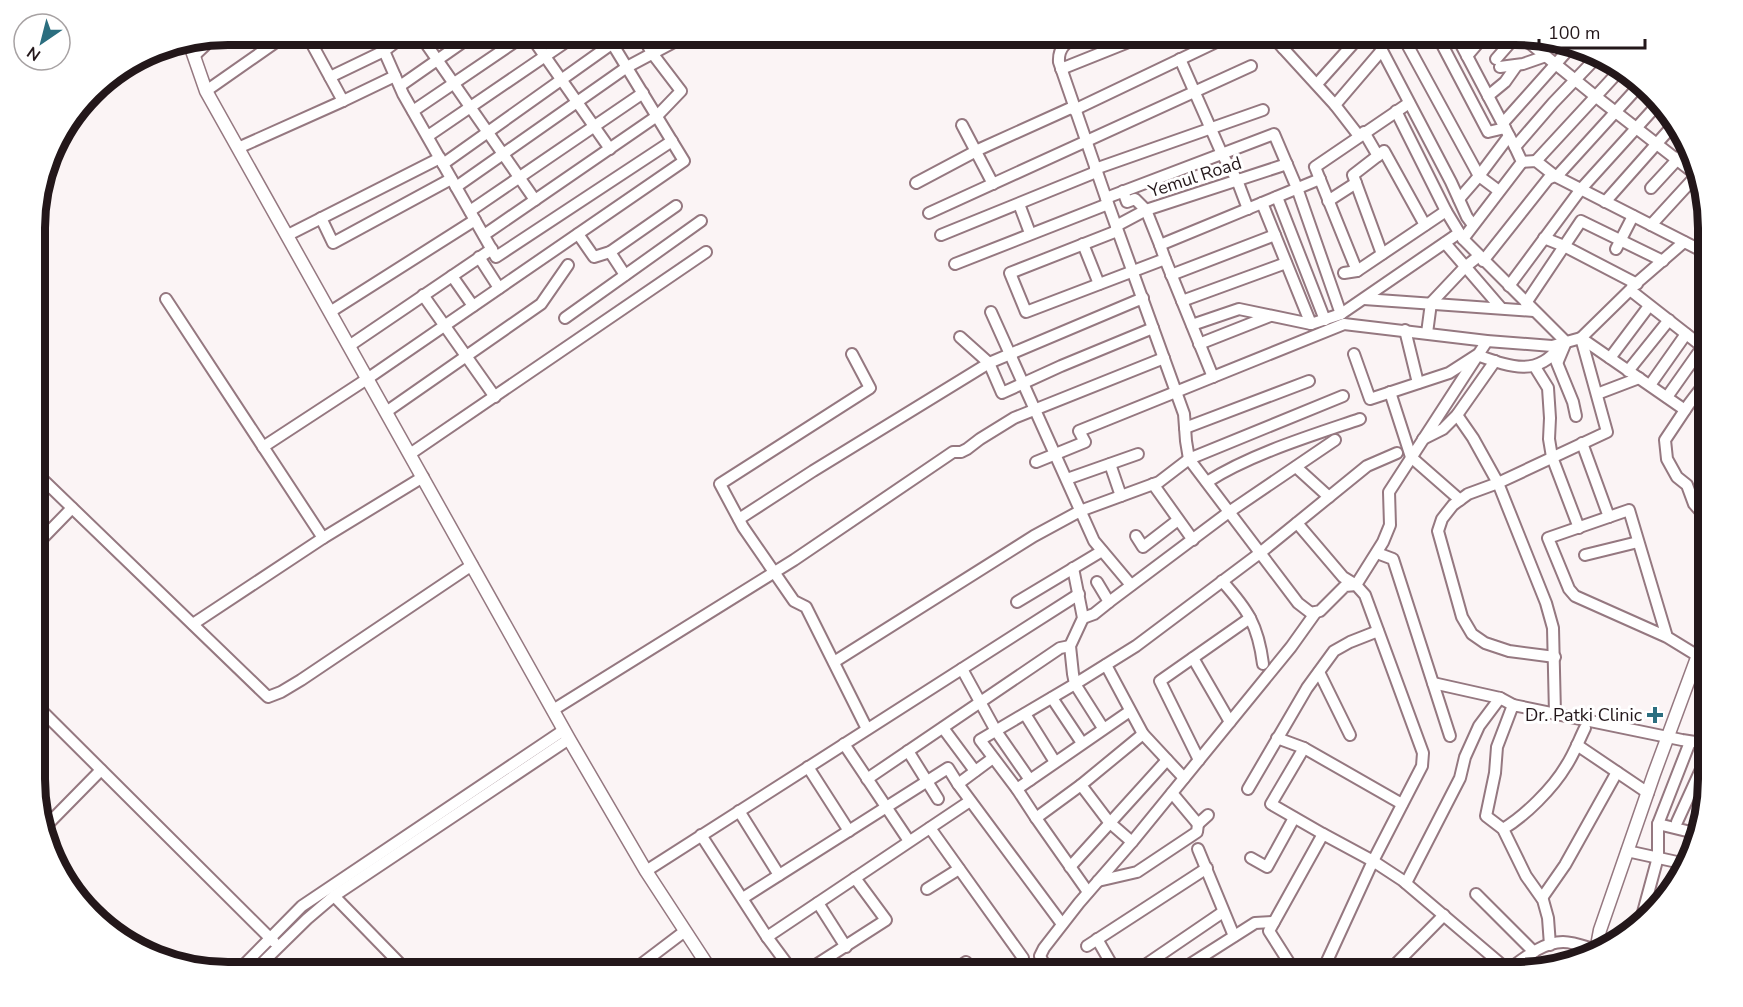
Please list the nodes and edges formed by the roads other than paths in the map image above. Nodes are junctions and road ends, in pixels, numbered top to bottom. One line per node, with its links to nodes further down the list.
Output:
1 (271, 45): 54 (street)
2 (313, 45): 47 (street)
3 (382, 45): 31 (street)
4 (391, 45): 31 (street)
5 (428, 45): 38 (street)
6 (458, 45): 38 (street)
7 (509, 45): 51 (street)
8 (538, 45): 34 (street)
9 (560, 45): 34 (street)
10 (603, 45): 48 (street)
11 (614, 45): 43 (street)
12 (648, 45): 33 (street)
13 (666, 45): 33 (street)
14 (1063, 45): 45 (street)
15 (1119, 45): 45 (street)
16 (1209, 45): 39 (street)
17 (1280, 45): 28 (street)
18 (1286, 45): 28 (street)
19 (1351, 45): 52 (street)
20 (1380, 45): 30 (street)
21 (1409, 45): 98 (street)
22 (1443, 45): 75 (street)
23 (1462, 45): 35 (street)
24 (1476, 45): 35 (street)
25 (1510, 45): 42 (street)
26 (204, 47): 37 (street)
27 (1534, 47): 36 (street)
28 (1283, 48): 52 (street)
29 (191, 49): 37 (main road)
30 (1382, 50): 61 (street); 62 (street)
31 (384, 51): 47 (street); 50 (street)
32 (1566, 52): 41 (street)
33 (652, 53): 43 (street); 70 (street)
34 (545, 56): 48 (street); 63 (street)
35 (1467, 56): 57 (street)
36 (1546, 56): 41 (street); 42 (street)
37 (194, 57): 54 (main road)
38 (438, 59): 50 (street); 51 (street)
39 (1180, 59): 55 (street); 64 (street)
40 (1592, 63): 49 (street)
41 (1556, 64): 49 (street); 75 (street)
42 (1517, 65): 57 (street)
43 (627, 66): 56 (street); 60 (street)
44 (1251, 66): 55 (street)
45 (1061, 69): 64 (street)
46 (1615, 76): 58 (street)
47 (330, 77): 59 (street)
48 (561, 80): 60 (street); 77 (street)
49 (1575, 80): 58 (street); 83 (street)
50 (397, 81): 59 (street); 67 (street)
51 (454, 83): 63 (street); 67 (street)
52 (1317, 84): 62 (street)
53 (1635, 90): 69 (street)
54 (206, 91): 84 (main road)
55 (1195, 91): 73 (street); 81 (street)
56 (643, 93): 70 (street); 72 (street)
57 (1488, 96): 75 (street)
58 (1595, 96): 69 (street); 93 (street)
59 (343, 101): 84 (street)
60 (577, 102): 72 (street); 87 (street)
61 (1409, 103): 68 (street); 114 (street)
62 (1335, 105): 78 (street)
63 (471, 107): 77 (street); 79 (street)
64 (1074, 108): 81 (street); 86 (street)
65 (1654, 109): 74 (street)
66 (1263, 110): 73 (street)
67 (413, 111): 79 (street)
68 (1396, 111): 78 (street); 124 (street)
69 (1616, 112): 74 (street); 99 (street)
70 (657, 116): 80 (street); 85 (street)
71 (962, 125): 86 (street)
72 (594, 126): 85 (street); 100 (street)
73 (1211, 128): 88 (street); 97 (street)
74 (1637, 128): 82 (street); 110 (street)
75 (1506, 129): 83 (street); 98 (street)
76 (1669, 130): 82 (street)
77 (488, 132): 87 (street); 92 (street)
78 (1361, 134): 90 (street); 101 (street)
79 (428, 136): 92 (street)
80 (672, 141): 135 (street); 148 (street)
81 (1085, 141): 97 (street); 107 (street)
82 (1656, 144): 91 (street); 119 (street)
83 (1515, 147): 94 (street)
84 (238, 148): 136 (main road)
85 (610, 149): 115 (street)
86 (976, 151): 105 (street); 107 (street)
87 (503, 153): 100 (street); 104 (street)
88 (1222, 154): 95 (street); 102 (street); 111 (street)
89 (1682, 154): 91 (street)
90 (1378, 156): 106 (street); 130 (street)
91 (1676, 160): 96 (street); 109 (street)
92 (442, 161): 104 (street); 128 (street)
93 (1536, 161): 94 (street); 99 (street)
94 (1522, 162): 112 (street)
95 (1287, 164): 102 (street, Yemul Road); 108 (street)
96 (1687, 168)
97 (1096, 170): 116 (street); 120 (street)
98 (1479, 176): 112 (street); 114 (street)
99 (1555, 176): 110 (street); 155 (street)
100 (520, 177): 115 (street); 126 (street)
101 (1320, 179): 108 (street); 117 (street)
102 (1238, 180): 122 (street); 123 (street, Yemul Road)
103 (1691, 181): 132 (street)
104 (454, 183): 126 (street); 128 (street)
105 (916, 183)
106 (1356, 183): 117 (street); 152 (street)
107 (993, 184): 125 (street)
108 (1297, 188): 113 (street); 184 (street)
109 (1651, 188)
110 (1581, 189): 119 (street); 141 (street)
111 (1122, 191): 116 (street); 123 (street)
112 (1499, 191): 131 (street)
113 (1276, 197): 118 (street); 187 (street)
114 (1459, 199): 131 (street)
115 (535, 200): 137 (street)
116 (1107, 201): 133 (street); 134 (street)
117 (1328, 201): 162 (street)
118 (1262, 202): 122 (street); 139 (street)
119 (1605, 202): 127 (street)
120 (1018, 204): 134 (street); 138 (street)
121 (676, 206): 150 (street)
122 (1248, 209): 146 (street)
123 (1146, 210): 133 (street, Yemul Road); 146 (street)
124 (1446, 210): 130 (street); 140 (street)
125 (929, 213)
126 (472, 216): 137 (street); 182 (street)
127 (1633, 216): 132 (street); 145 (street)
128 (321, 218): 136 (street)
129 (701, 221): 164 (street)
130 (1425, 225): 152 (street)
131 (1473, 225): 140 (street)
132 (1651, 225): 142 (street)
133 (1117, 228): 144 (street, Yemul Road); 161 (street)
134 (1030, 233): 158 (street)
135 (578, 234): 150 (street); 170 (street)
136 (288, 235): 182 (main road)
137 (484, 235): 148 (street)
138 (941, 235)
139 (1275, 235): 157 (street); 165 (street)
140 (1461, 236): 143 (street); 155 (street)
141 (1544, 238): 147 (street); 168 (street)
142 (1684, 242): 149 (street); 156 (street)
143 (1445, 243): 160 (street); 174 (street)
144 (1083, 244): 167 (street); 167 (street, Yemul Road)
145 (1618, 244): 147 (street); 156 (street)
146 (1160, 245): 154 (street)
147 (1564, 246): 169 (street); 177 (street)
148 (492, 249): 153 (street)
149 (1698, 249)
150 (609, 252): 164 (street)
151 (706, 252): 228 (street)
152 (1382, 254): 162 (street)
153 (479, 257): 166 (street); 170 (street)
154 (1165, 259): 161 (street); 165 (street)
155 (1481, 259): 160 (street); 168 (street)
156 (1663, 261): 169 (street)
157 (1286, 263): 175 (street); 189 (street)
158 (955, 264)
159 (568, 265): 207 (street)
160 (1465, 267): 176 (street); 180 (street)
161 (1132, 271): 167 (street); 172 (street)
162 (1357, 271): 163 (street)
163 (1344, 273)
164 (625, 275): 186 (street)
165 (1171, 275): 175 (street)
166 (452, 276): 171 (street); 178 (street)
167 (1099, 284)
168 (1509, 286): 177 (street)
169 (1633, 287): 179 (street); 197 (street)
170 (499, 288): 178 (street)
171 (423, 295): 191 (street); 202 (street)
172 (1143, 298): 192 (street); 204 (street)
173 (166, 299): 240 (street)
174 (1364, 299): 176 (street); 184 (street)
175 (1182, 301): 190 (street)
176 (1431, 303): 180 (street); 194 (street)
177 (1526, 303): 181 (street)
178 (473, 306): 191 (street)
179 (1649, 306): 188 (street); 211 (street)
180 (1501, 308): 181 (street)
181 (1534, 311): 200 (street)
182 (330, 312): 202 (main road)
183 (991, 312): 204 (street)
184 (1341, 314): 187 (street)
185 (1271, 316): 189 (street); 190 (street); 201 (street)
186 (565, 318)
187 (1325, 320): 189 (street)
188 (1669, 320): 195 (street); 215 (street)
189 (1311, 324)
190 (1192, 325): 201 (street)
191 (445, 326): 207 (street); 218 (street)
192 (1153, 328): 209 (street); 220 (street)
193 (1405, 330): 194 (street); 216 (street); 221 (street)
194 (1427, 333): 198 (street)
195 (1686, 334): 199 (street); 222 (street)
196 (960, 337): 213 (street)
197 (1581, 338): 200 (street); 211 (street); 226 (street)
198 (1486, 340): 200 (street); 206 (street)
199 (1698, 341)
200 (1564, 343): 210 (street)
201 (1199, 344): 216 (street)
202 (349, 346): 218 (main road)
203 (852, 354): 265 (street)
204 (1010, 354): 213 (street); 220 (street)
205 (1354, 354): 225 (street)
206 (1477, 355): 212 (street); 221 (street); 237 (street)
207 (466, 356): 228 (street); 232 (street)
208 (1698, 356): 229 (street)
209 (1164, 358): 224 (street); 230 (street)
210 (1555, 358): 214 (street); 234 (street)
211 (1610, 358): 215 (street)
212 (1495, 361): 214 (street); 233 (street)
213 (989, 363): 220 (street); 265 (street)
214 (1535, 367): 245 (street)
215 (1628, 371): 217 (street)
216 (1213, 377): 224 (street)
217 (1640, 378): 222 (street); 226 (street)
218 (367, 379): 232 (main road); 240 (street)
219 (1309, 381): 236 (street)
220 (1024, 383): 230 (street)
221 (1418, 383): 225 (street)
222 (1650, 385): 229 (street)
223 (1698, 392): 231 (street)
224 (1176, 393): 236 (street); 243 (street)
225 (1390, 393): 246 (street)
226 (1597, 394): 239 (street)
227 (1343, 396): 247 (street)
228 (495, 397): 242 (street)
229 (1667, 397): 231 (street)
230 (1036, 409): 243 (street); 280 (street)
231 (1685, 410): 261 (street)
232 (386, 412): 242 (main road)
233 (1457, 415): 237 (street); 255 (street)
234 (1576, 416)
235 (1360, 419): 254 (street)
236 (1185, 428): 247 (street)
237 (1423, 439): 246 (street)
238 (1335, 440): 250 (street)
239 (1582, 443): 245 (street); 264 (street)
240 (263, 447): 271 (street)
241 (1397, 453): 258 (street)
242 (410, 454): 251 (main road)
243 (1056, 454): 248 (street); 252 (street)
244 (1138, 454): 249 (street)
245 (1552, 457): 255 (street); 268 (street)
246 (1411, 458): 259 (street); 276 (street)
247 (1189, 459): 254 (street); 256 (street)
248 (1036, 462)
249 (1110, 464): 252 (street); 257 (street)
250 (1296, 466): 258 (street); 263 (street)
251 (423, 477): 271 (street); 278 (main road)
252 (1066, 478): 262 (street)
253 (45, 482): 260 (street)
254 (1207, 482): 263 (street)
255 (1498, 483): 259 (street); 296 (street)
256 (1153, 484): 257 (street); 266 (street)
257 (1121, 496): 262 (street)
258 (1329, 497): 267 (street)
259 (1460, 500): 296 (street)
260 (72, 508): 269 (street); 291 (street)
261 (1698, 509)
262 (1080, 511): 274 (street); 298 (street)
263 (1229, 512): 272 (street); 275 (street)
264 (1609, 517): 268 (street); 273 (street)
265 (739, 519): 280 (street)
266 (1179, 520): 270 (street); 272 (street)
267 (1297, 523): 275 (street); 284 (street)
268 (1579, 528): 293 (street)
269 (45, 536)
270 (1136, 536)
271 (323, 538): 291 (street)
272 (1192, 540): 283 (street)
273 (1638, 542): 277 (street); 293 (street)
274 (1102, 551): 279 (street); 283 (street)
275 (1260, 553): 281 (street); 288 (street)
276 (1377, 553): 284 (street); 303 (street)
277 (1585, 555)
278 (472, 565): 291 (street); 309 (main road)
279 (1073, 568): 285 (street); 286 (street)
280 (774, 572): 298 (street); 309 (street)
281 (1222, 581): 290 (street); 299 (street)
282 (1097, 582): 287 (street)
283 (1131, 585): 287 (street)
284 (1356, 585): 288 (street); 292 (street)
285 (1079, 594): 289 (street); 301 (street)
286 (1017, 602)
287 (1109, 602): 289 (street)
288 (1316, 612): 314 (street)
289 (1083, 618): 294 (street)
290 (1250, 618): 297 (street); 300 (street)
291 (193, 624)
292 (1378, 631): 302 (street); 357 (street)
293 (1667, 637): 295 (street)
294 (1070, 646): 304 (street); 307 (street)
295 (1698, 656): 324 (main road)
296 (1555, 657): 313 (street)
297 (1193, 658): 314 (street); 336 (street)
298 (834, 662): 318 (street)
299 (1106, 664): 304 (street); 310 (street)
300 (1263, 664)
301 (962, 669): 307 (street); 318 (street)
302 (1319, 672): 322 (street); 326 (street)
303 (1433, 683): 306 (street); 323 (street)
304 (1075, 684): 305 (street); 316 (street)
305 (1052, 698): 312 (street); 328 (street)
306 (1500, 698): 308 (street); 389 (street)
307 (981, 702): 315 (street); 319 (street)
308 (1513, 705): 313 (street); 369 (street)
309 (553, 710): 320 (main road)
310 (1130, 711): 316 (street); 321 (street)
311 (45, 714): 339 (street)
312 (1025, 714): 319 (street); 337 (street)
313 (1555, 714): 324 (street)
314 (1230, 723): 336 (street)
315 (943, 728): 333 (street); 340 (street)
316 (1103, 728): 328 (street)
317 (1585, 728): 331 (street)
318 (867, 729): 330 (street)
319 (996, 731): 334 (street); 345 (street)
320 (567, 734): 385 (main road); 393 (street); 406 (street)
321 (1143, 734): 335 (street); 348 (street)
322 (1350, 735)
323 (1450, 736)
324 (1671, 737): 325 (street); 327 (street); 354 (main road)
325 (1698, 737)
326 (1278, 738): 332 (street); 352 (street)
327 (1690, 742): 329 (street); 367 (street)
328 (1082, 743): 337 (street)
329 (1698, 743)
330 (844, 744): 338 (street); 344 (street)
331 (1577, 746): 341 (street); 369 (street)
332 (1304, 748): 357 (street); 361 (street)
333 (908, 751): 344 (street); 346 (street)
334 (993, 758): 340 (street); 351 (street)
335 (1167, 760): 343 (street); 364 (street)
336 (1199, 760): 343 (street)
337 (1055, 762): 345 (street)
338 (808, 767): 359 (street); 370 (street)
339 (101, 770): 363 (street); 406 (street)
340 (975, 771): 347 (street)
341 (1617, 772): 354 (street); 395 (street)
342 (1698, 777): 349 (street)
343 (1184, 778): 353 (street)
344 (867, 779): 358 (street)
345 (1030, 780): 351 (street)
346 (927, 782): 347 (street); 355 (street); 358 (street)
347 (958, 784): 356 (street)
348 (1081, 785): 362 (street); 364 (street)
349 (1694, 786): 350 (street); 365 (street)
350 (1698, 787)
351 (1017, 789): 362 (street)
352 (1248, 789)
353 (1172, 793): 366 (street); 375 (street)
354 (1648, 793): 377 (main road)
355 (938, 799)
356 (970, 801): 368 (street); 401 (street)
357 (1402, 804): 380 (street)
358 (886, 807): 370 (street); 374 (street)
359 (739, 811): 373 (street); 386 (street)
360 (1208, 815): 366 (street)
361 (1294, 818): 372 (street); 379 (street)
362 (1036, 819): 382 (street)
363 (51, 821)
364 (1109, 822): 375 (street); 382 (street)
365 (1677, 822)
366 (1198, 824): 388 (street)
367 (1658, 824): 371 (street); 378 (street)
368 (930, 828): 374 (street); 384 (street)
369 (1503, 829): 395 (street)
370 (849, 831): 386 (street)
371 (1690, 832)
372 (1323, 834): 380 (street); 400 (street)
373 (701, 835): 385 (street); 394 (street)
374 (909, 841): 387 (street)
375 (1132, 842): 388 (street)
376 (1198, 849): 383 (street)
377 (1627, 851): 378 (street); 407 (main road)
378 (1658, 857): 381 (street); 396 (street)
379 (1251, 858)
380 (1373, 861): 389 (street); 428 (street)
381 (1677, 862)
382 (1070, 867): 391 (street)
383 (1207, 868): 398 (street); 405 (street)
384 (959, 869): 390 (street); 413 (street)
385 (646, 871): 402 (main road)
386 (779, 875): 394 (street)
387 (855, 878): 397 (street); 409 (street)
388 (1098, 881): 391 (street)
389 (1406, 883): 399 (street)
390 (927, 889)
391 (1088, 892): 401 (street)
392 (1476, 894): 412 (street)
393 (334, 897): 406 (street); 417 (street)
394 (743, 898): 404 (street)
395 (1542, 898): 408 (street)
396 (1649, 902)
397 (818, 903): 404 (street); 409 (street)
398 (1223, 912): 403 (street); 424 (street)
399 (1444, 915): 429 (street); 430 (street)
400 (1274, 922): 403 (street); 427 (street)
401 (1062, 924): 422 (street)
402 (685, 931): 418 (street); 419 (main road)
403 (1234, 936): 414 (street)
404 (767, 937): 420 (street)
405 (1097, 939): 410 (street); 423 (street)
406 (275, 942): 415 (street); 416 (street)
407 (1597, 942)
408 (1550, 945): 411 (street); 412 (street)
409 (846, 946): 421 (street)
410 (1087, 946)
411 (1586, 947)
412 (1534, 952): 431 (street)
413 (1023, 958)
414 (1202, 958): 425 (street); 426 (street)
415 (250, 962)
416 (260, 962)
417 (398, 962)
418 (644, 962)
419 (705, 962)
420 (784, 962)
421 (821, 962)
422 (1043, 962)
423 (1110, 962)
424 (1150, 962)
425 (1195, 962)
426 (1205, 962)
427 (1285, 962)
428 (1327, 962)
429 (1398, 962)
430 (1505, 962)
431 (1522, 962)

